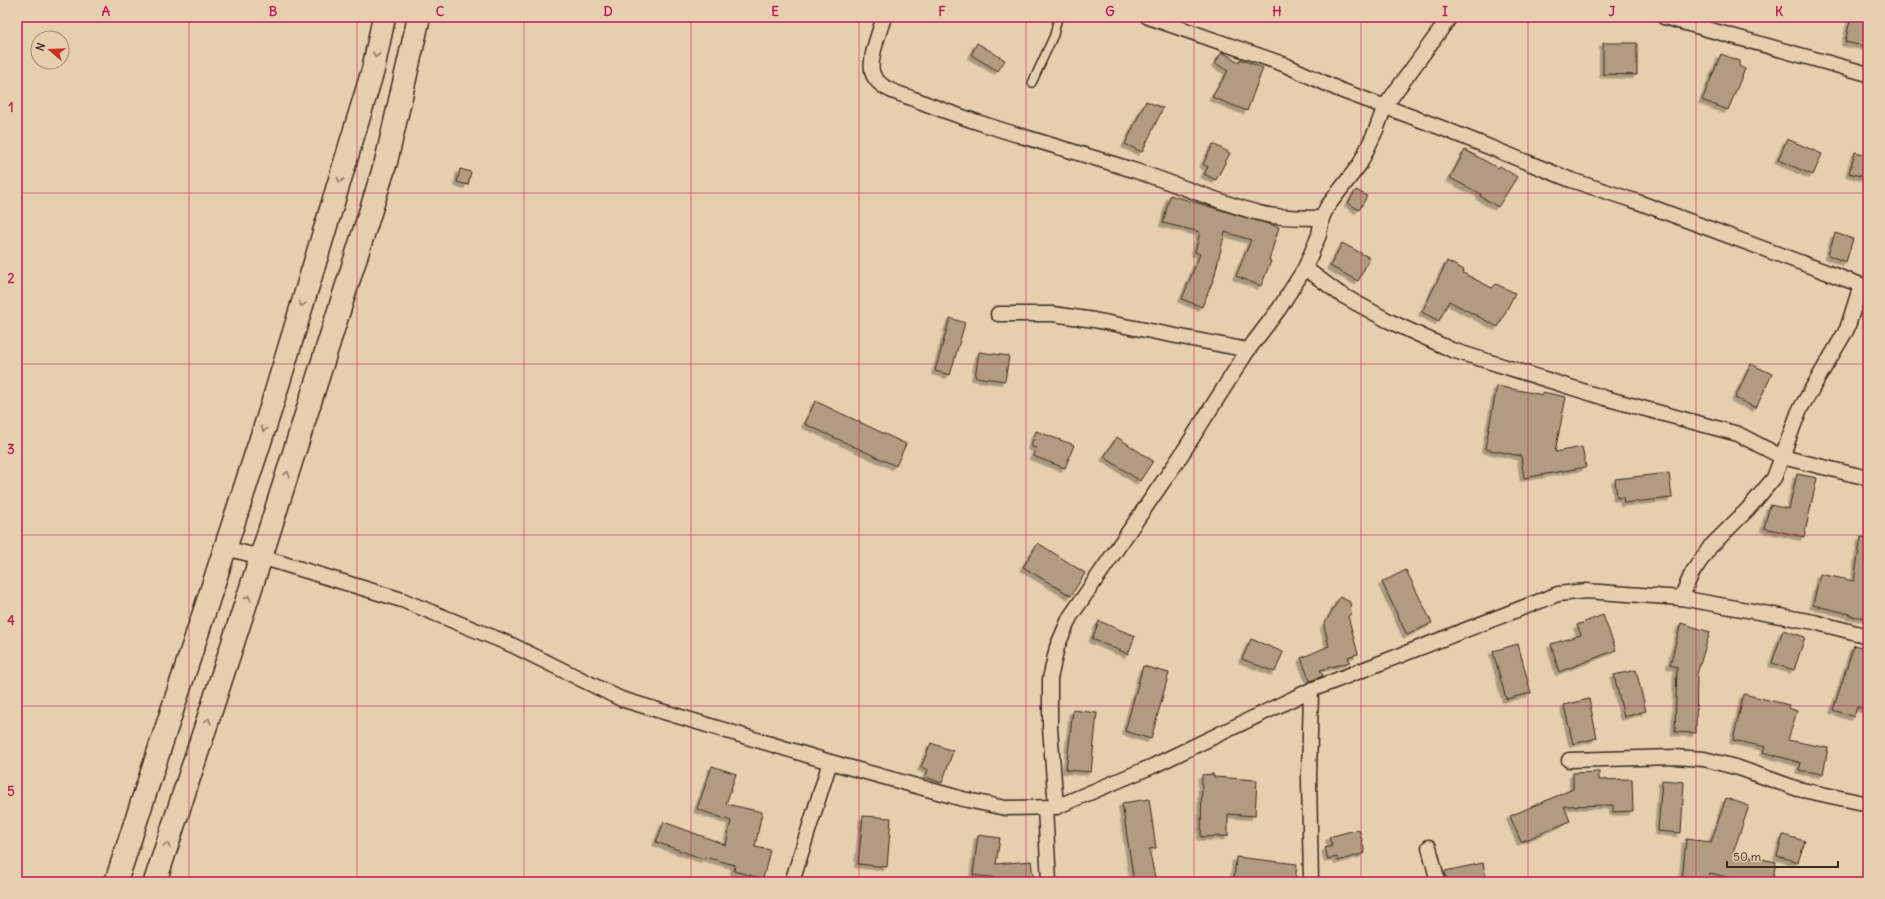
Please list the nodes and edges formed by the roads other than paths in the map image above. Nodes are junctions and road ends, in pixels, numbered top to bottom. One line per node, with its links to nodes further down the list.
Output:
1 (384, 17): 18 (highway, one-way to 18)
2 (419, 17): 19 (highway, one-way to 2)
3 (884, 17): 11 (street)
4 (1058, 17): 9 (lane)
5 (1148, 17): 10 (street)
6 (1450, 17): 10 (street)
7 (1664, 17): 8 (street)
8 (1868, 74)
9 (1032, 83)
10 (1385, 106): 11 (street); 13 (street)
11 (1322, 218): 12 (street)
12 (1306, 268): 15 (street); 16 (street)
13 (1864, 286): 16 (street)
14 (998, 314): 15 (street)
15 (1248, 350): 26 (street)
16 (1782, 457): 17 (street); 20 (street)
17 (1868, 478)
18 (224, 548): 19 (street); 28 (highway)
19 (261, 557): 24 (street); 29 (highway, one-way to 19)
20 (1681, 598): 21 (street); 22 (street)
21 (1868, 636)
22 (1311, 690): 26 (street); 32 (street)
23 (1569, 760): 25 (street)
24 (830, 762): 26 (street); 30 (street)
25 (1868, 804)
26 (1051, 807): 31 (street)
27 (1430, 847): 33 (street)
28 (116, 882)
29 (155, 882)
30 (792, 882)
31 (1049, 882)
32 (1311, 882)
33 (1438, 882)

